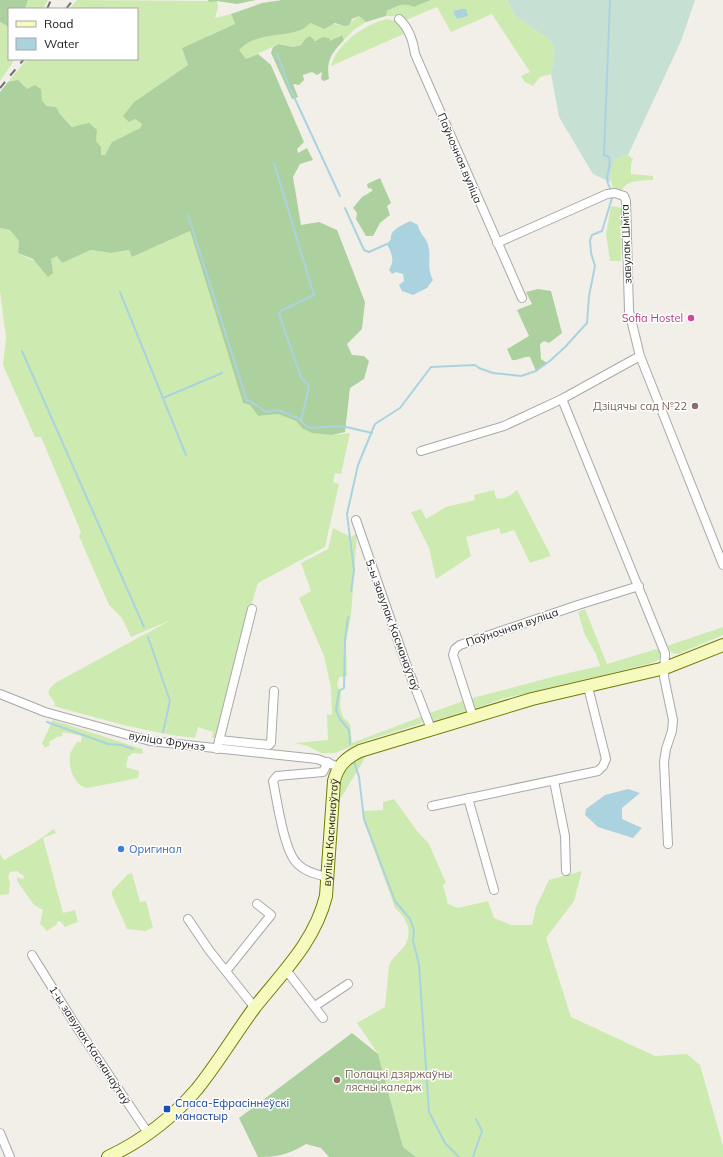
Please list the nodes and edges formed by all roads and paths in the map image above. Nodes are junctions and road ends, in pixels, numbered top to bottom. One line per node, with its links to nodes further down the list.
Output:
1 (399, 19): 2 (street, Паўночная вуліца)
2 (497, 243): 3 (street, Паўночная вуліца); 4 (street, завулак Шміта)
3 (522, 298)
4 (640, 356): 5 (street); 8 (street, завулак Шміта)
5 (562, 398): 6 (street); 9 (street)
6 (421, 451)
7 (356, 520): 17 (street, 5-ы завулак Касманаўтаў)
8 (723, 565)
9 (639, 586): 12 (street); 16 (street, Паўночная вуліца)
10 (252, 609): 18 (street)
11 (723, 645): 12 (main road, вуліца Касманаўтаў)
12 (665, 668): 13 (main road, вуліца Касманаўтаў); 24 (street)
13 (588, 687): 16 (main road, вуліца Касманаўтаў); 21 (street)
14 (274, 691): 18 (street)
15 (0, 694): 19 (street, вуліца Фрунзэ)
16 (473, 717): 17 (main road, вуліца Касманаўтаў)
17 (431, 729): 20 (main road, вуліца Касманаўтаў)
18 (219, 740): 19 (street)
19 (217, 749): 20 (street, вуліца Фрунзэ)
20 (334, 764): 26 (main road, вуліца Касманаўтаў); 26 (street)
21 (554, 781): 22 (street); 25 (street)
22 (468, 798): 23 (street); 27 (street)
23 (432, 806)
24 (668, 844)
25 (566, 871)
26 (326, 877): 31 (main road, вуліца Касманаўтаў)
27 (494, 890)
28 (257, 904): 32 (street)
29 (188, 919): 32 (street)
30 (32, 955): 38 (street, 1-ы завулак Касманаўтаў)
31 (286, 970): 34 (street); 35 (main road, вуліца Касманаўтаў)
32 (226, 971): 35 (street)
33 (348, 984): 34 (street)
34 (315, 1006): 36 (street)
35 (255, 1008): 38 (main road, вуліца Касманаўтаў)
36 (323, 1018)
37 (0, 1133): 39 (street)
38 (148, 1134): 40 (main road, вуліца Касманаўтаў)
39 (10, 1157)
40 (108, 1157)

